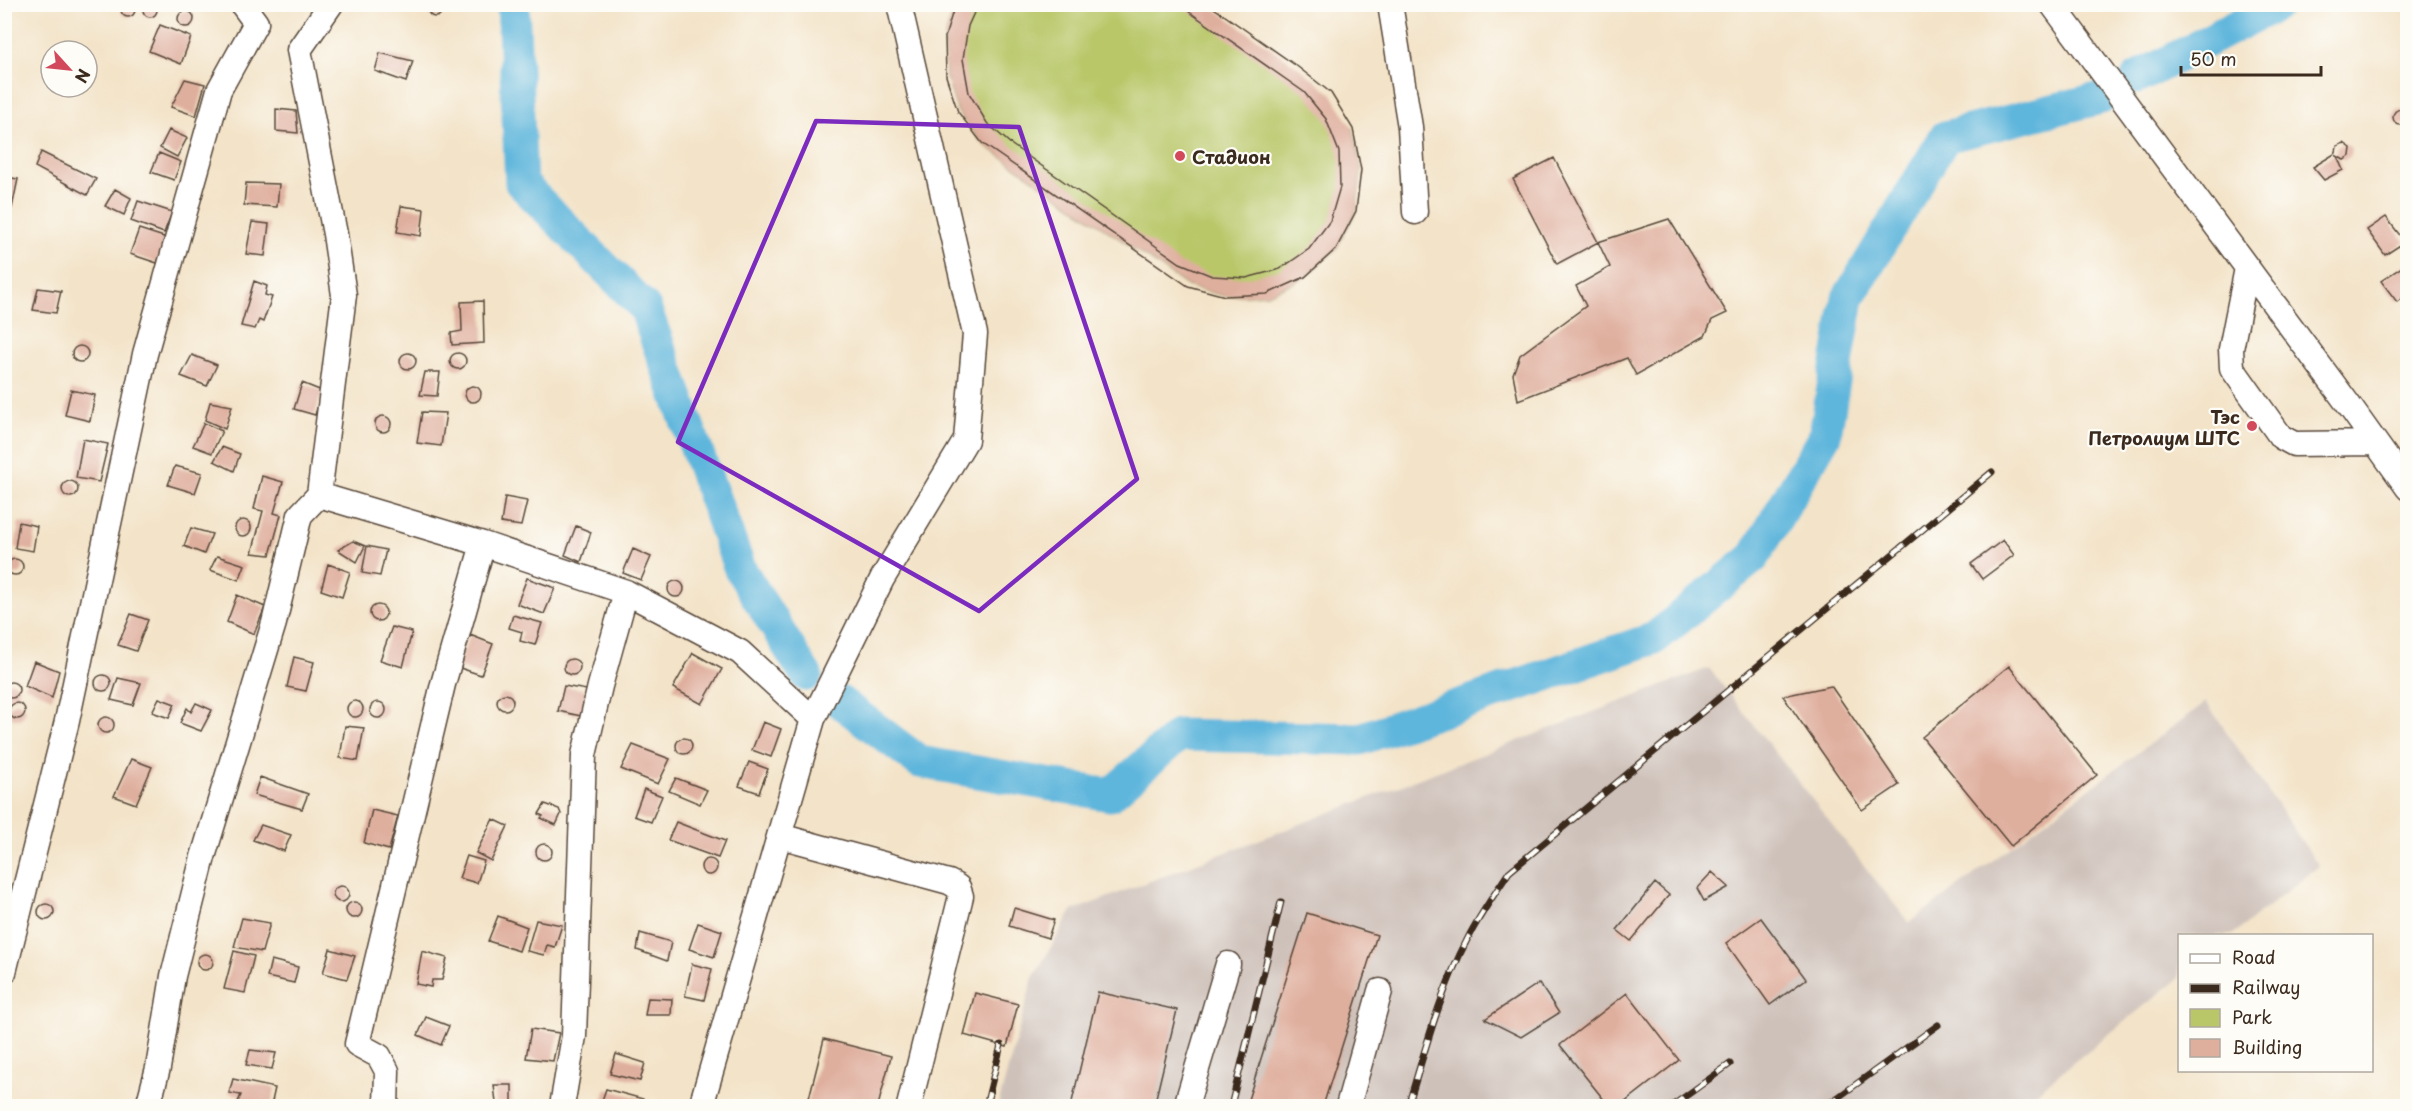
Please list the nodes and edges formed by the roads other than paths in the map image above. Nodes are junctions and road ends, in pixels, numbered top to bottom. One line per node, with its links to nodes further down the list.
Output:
1 (242, 4): 16 (street)
2 (331, 4): 10 (street)
3 (899, 4): 13 (street)
4 (1390, 4): 6 (street)
5 (2054, 5): 7 (street)
6 (1415, 212)
7 (2247, 268): 8 (street); 8 (street)
8 (2375, 443): 9 (street)
9 (2408, 488)
10 (319, 495): 11 (street); 18 (street)
11 (483, 544): 12 (street); 19 (street)
12 (626, 592): 13 (street); 20 (street)
13 (813, 719): 14 (street)
14 (780, 836): 21 (street); 22 (street)
15 (1228, 964): 23 (street)
16 (4, 972)
17 (1380, 991): 24 (street)
18 (148, 1107)
19 (386, 1107)
20 (562, 1107)
21 (701, 1107)
22 (909, 1107)
23 (1186, 1107)
24 (1348, 1107)

